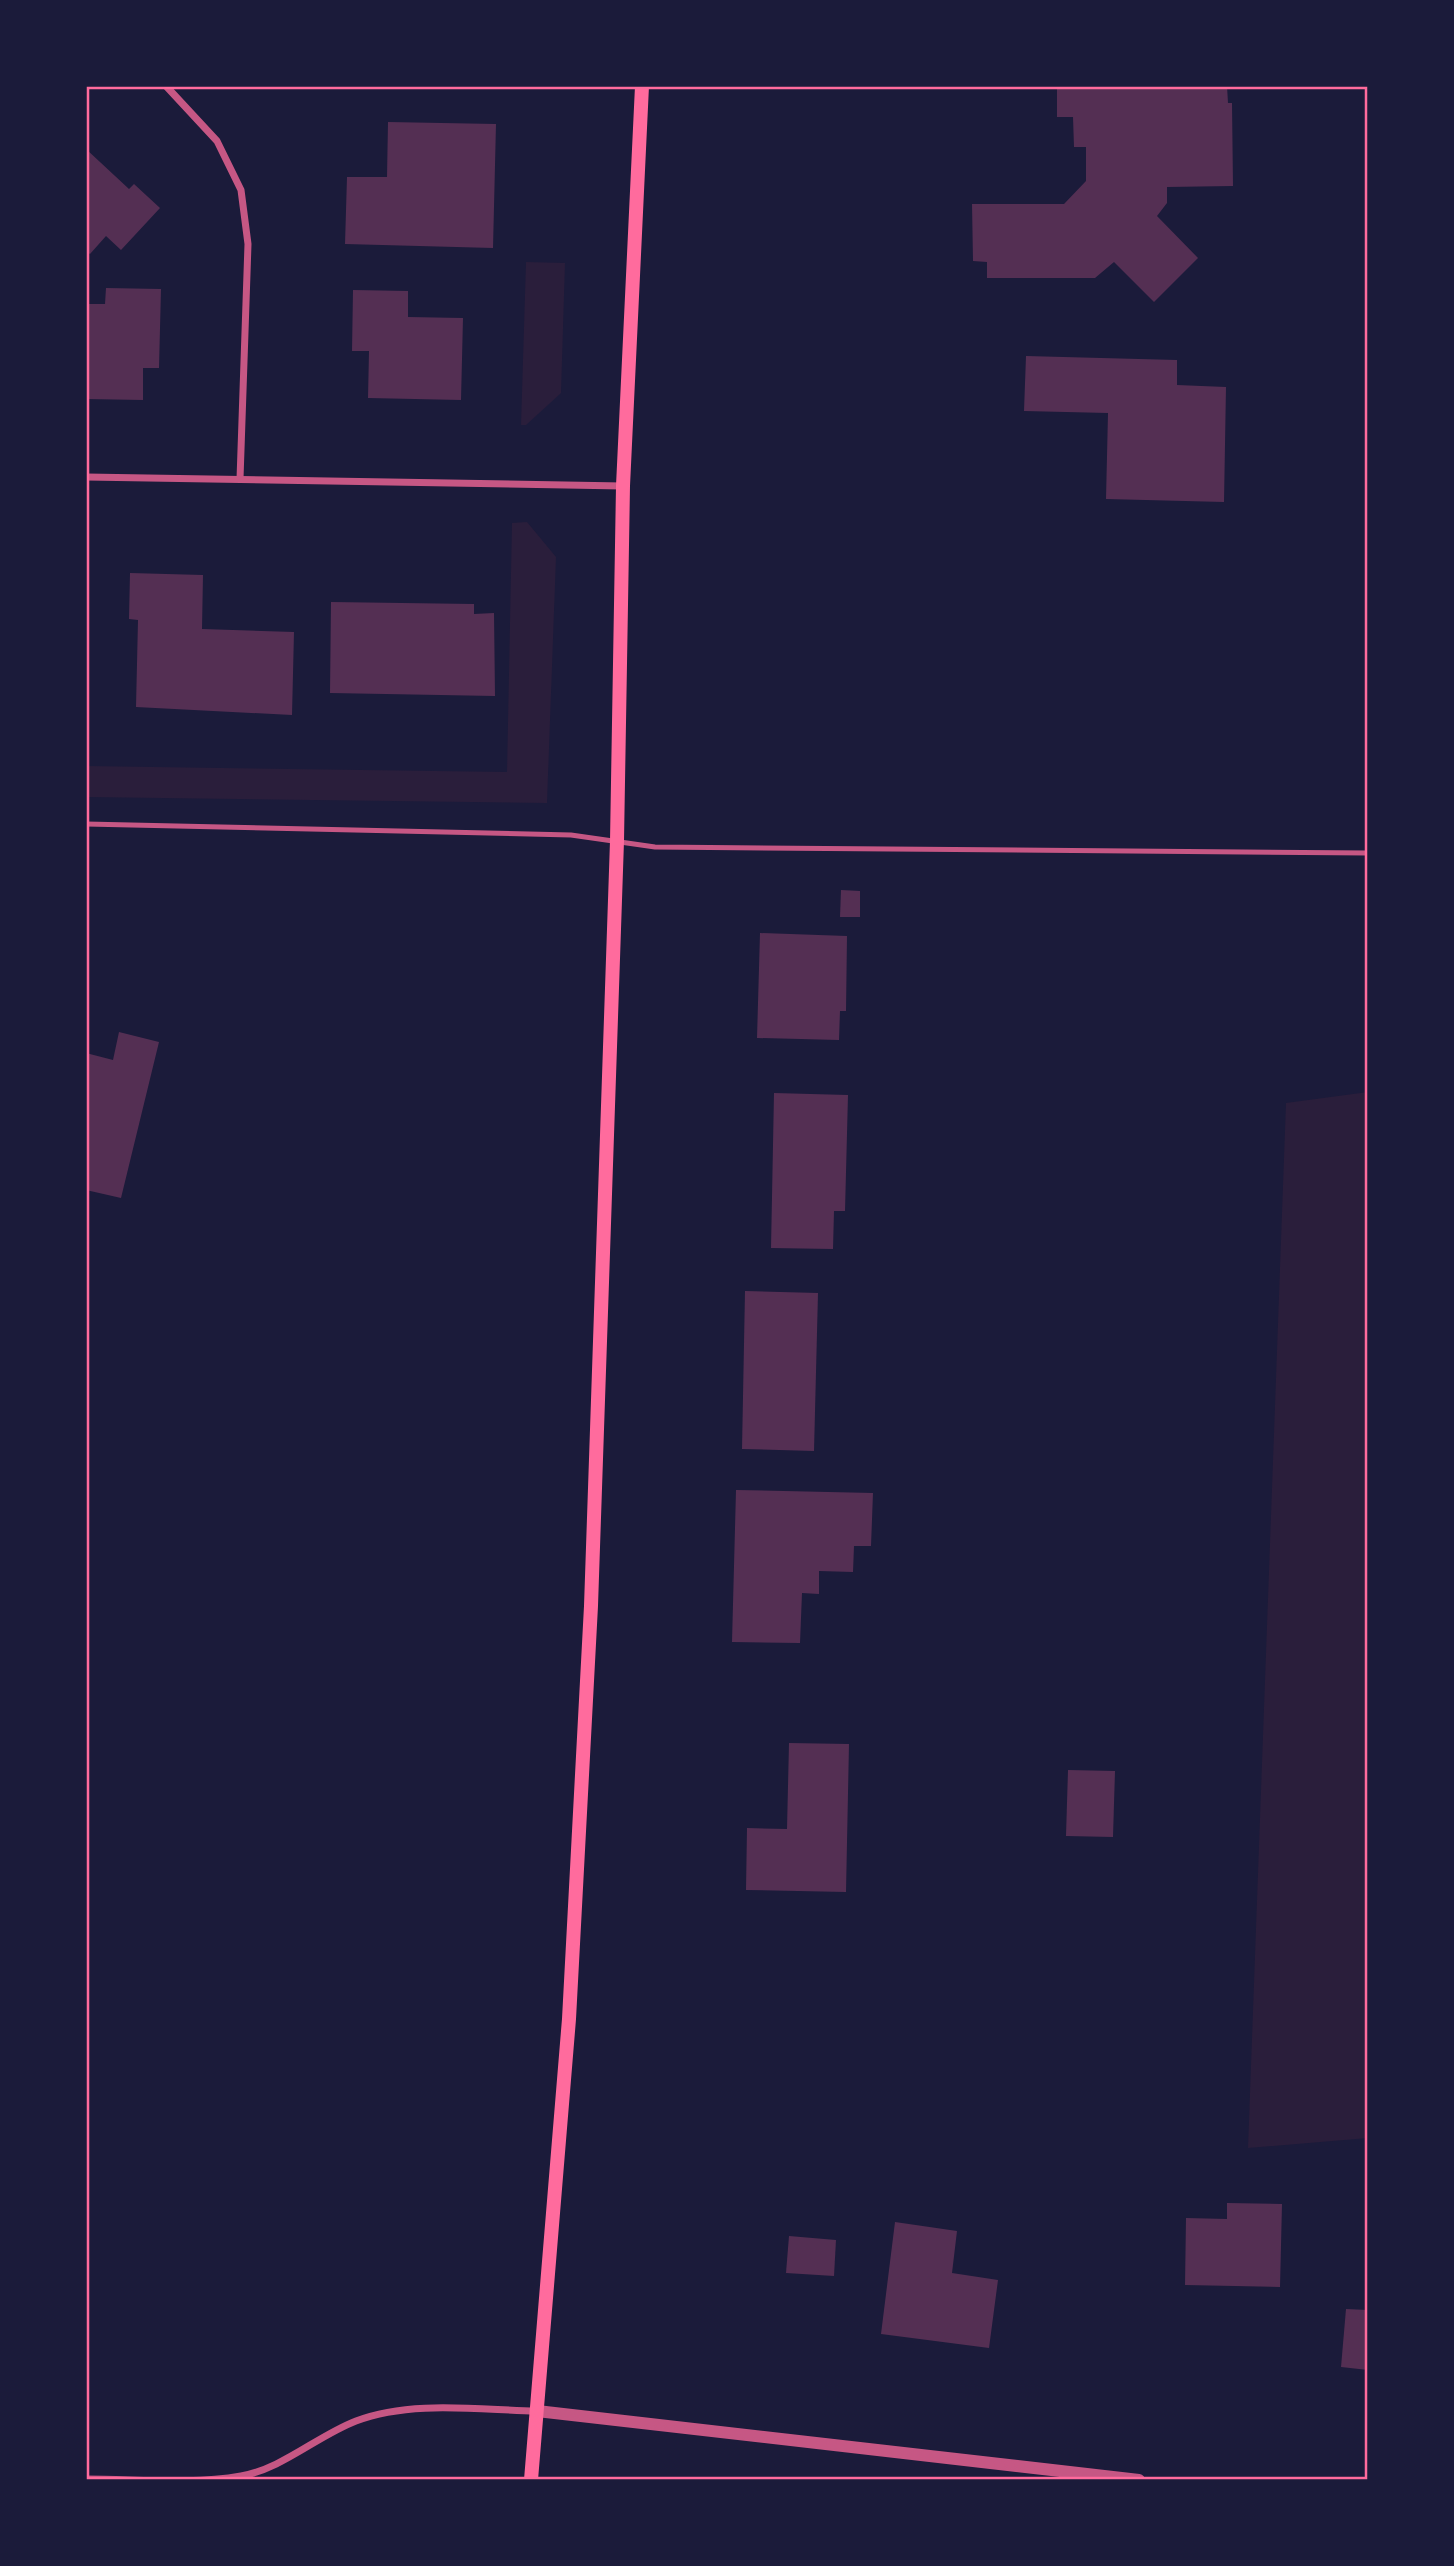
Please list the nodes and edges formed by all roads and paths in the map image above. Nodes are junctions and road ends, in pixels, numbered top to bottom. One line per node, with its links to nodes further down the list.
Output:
1 (166, 86): 4 (street)
2 (642, 86): 5 (main road)
3 (86, 477): 4 (street)
4 (240, 479): 5 (street)
5 (623, 486): 7 (main road)
6 (86, 824): 7 (lane)
7 (617, 841): 8 (lane); 9 (main road)
8 (1368, 853)
9 (537, 2411): 10 (street); 11 (main road); 12 (street)
10 (86, 2479)
11 (531, 2480)
12 (1139, 2480)

